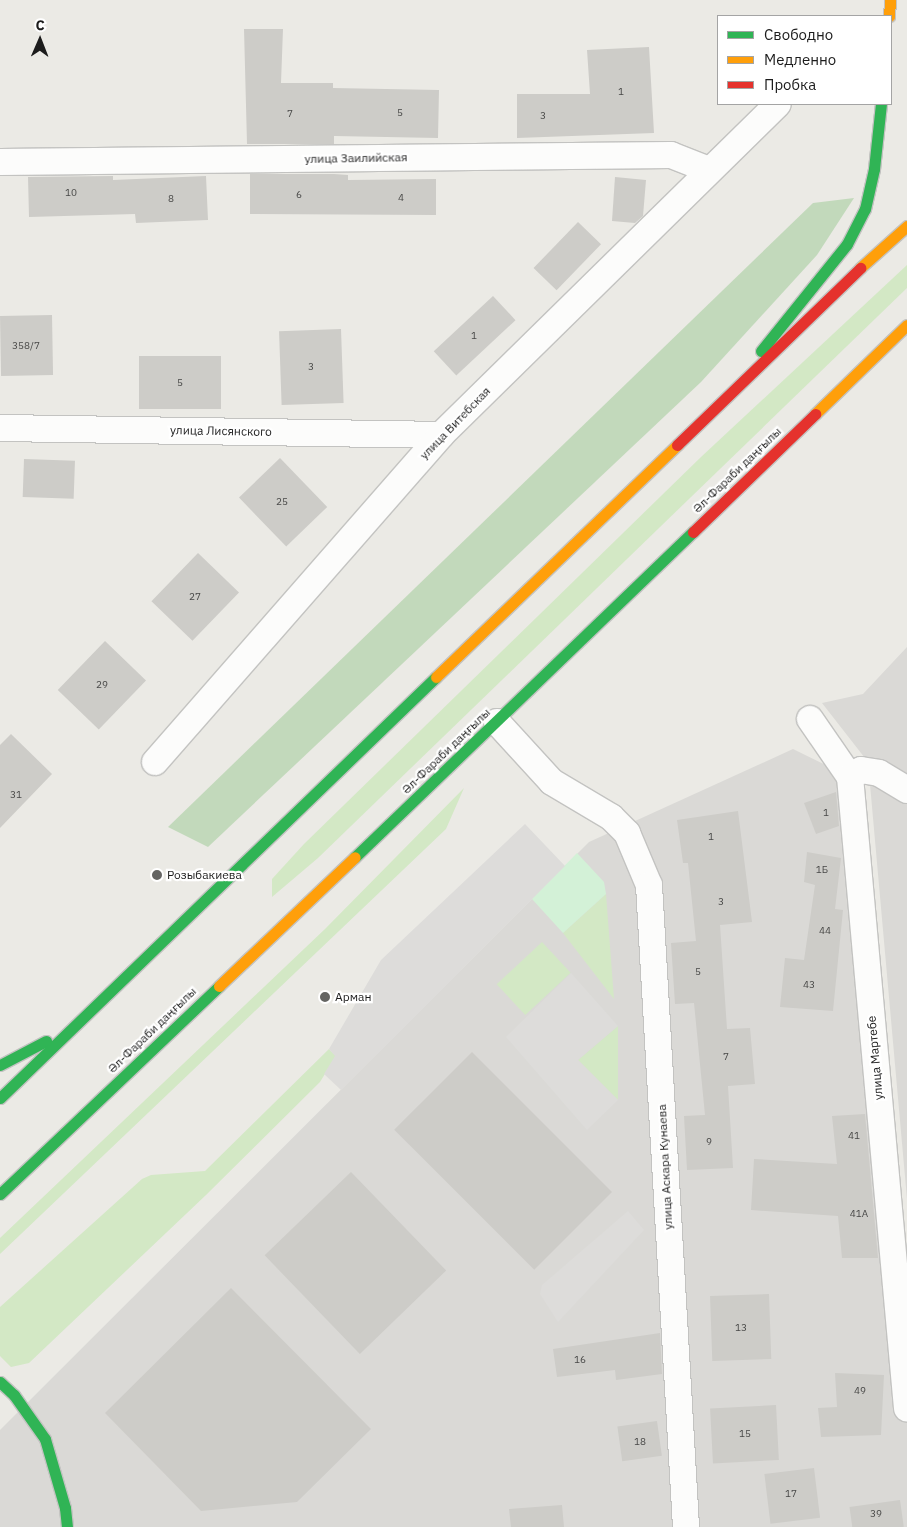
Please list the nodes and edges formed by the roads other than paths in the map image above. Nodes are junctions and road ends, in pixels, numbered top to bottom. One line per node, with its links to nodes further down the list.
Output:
1 (890, 0): 2 (main road)
2 (889, 15)
3 (777, 105): 6 (street, улица Витебская)
4 (882, 105): 9 (main road)
5 (0, 162): 6 (street, улица Заилийская)
6 (709, 170): 11 (street, улица Витебская)
7 (907, 226): 9 (main road)
8 (907, 325): 13 (main road, Әл-Фараби даңғылы)
9 (714, 410): 17 (main road)
10 (0, 428): 11 (street, улица Лисянского)
11 (441, 435): 14 (street, улица Витебская)
12 (810, 719): 15 (street, улица Мартебе)
13 (497, 722): 20 (main road, Әл-Фараби даңғылы); 24 (street, улица Аскара Кунаева)
14 (155, 762)
15 (850, 777): 16 (street); 22 (street, улица Мартебе)
16 (907, 790)
17 (72, 1028): 18 (main road); 19 (main road)
18 (0, 1065)
19 (0, 1098)
20 (0, 1194)
21 (0, 1382): 23 (main road)
22 (907, 1408)
23 (67, 1527)
24 (686, 1527)

